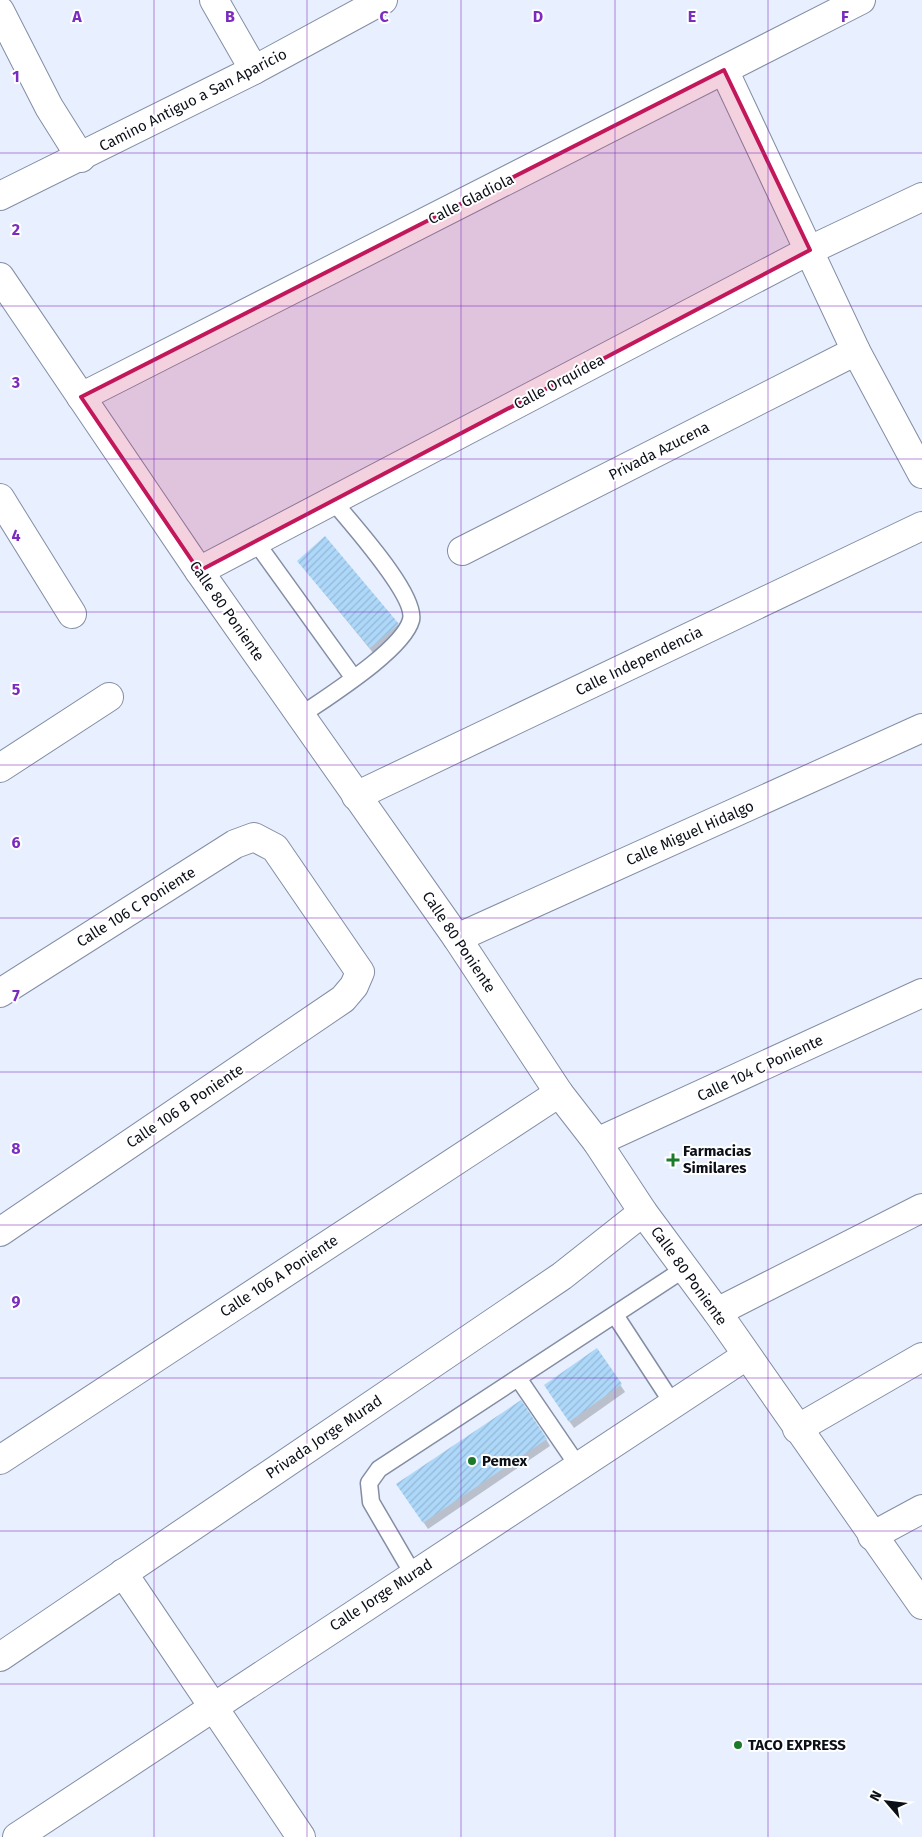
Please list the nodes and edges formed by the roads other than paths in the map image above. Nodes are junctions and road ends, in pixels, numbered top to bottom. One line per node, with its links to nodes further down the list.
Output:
1 (214, 0): 5 (street)
2 (383, 0): 5 (street, Camino Antiguo a San Aparicio)
3 (861, 0): 6 (street, Calle Gladiola)
4 (0, 11): 7 (street)
5 (254, 70): 7 (street, Camino Antiguo a San Aparicio)
6 (724, 70): 10 (street); 13 (street, Calle Gladiola)
7 (81, 158): 8 (street, Camino Antiguo a San Aparicio)
8 (0, 196)
9 (922, 196): 10 (street, Calle Orquídea)
10 (810, 250): 12 (street); 16 (street, Calle Orquídea)
11 (0, 277): 13 (street, Calle 80 Poniente)
12 (856, 352): 14 (street); 19 (street, Privada Azucena)
13 (82, 398): 20 (street, Calle 80 Poniente)
14 (922, 474)
15 (0, 498): 21 (street)
16 (333, 500): 18 (street, Calle Orquídea); 22 (lane)
17 (922, 526): 27 (street, Calle Independencia)
18 (255, 541): 20 (street, Calle Orquídea); 22 (lane)
19 (462, 551)
20 (198, 571): 24 (street, Calle 80 Poniente)
21 (72, 614)
22 (353, 677): 24 (lane)
23 (109, 697): 26 (street)
24 (300, 716): 27 (street, Calle 80 Poniente)
25 (922, 728): 29 (street, Calle Miguel Hidalgo)
26 (0, 768)
27 (356, 796): 29 (street, Calle 80 Poniente)
28 (275, 848): 30 (street, Calle 106 C Poniente); 36 (street, Calle 106 B Poniente)
29 (457, 938): 32 (street, Calle 80 Poniente)
30 (0, 993)
31 (922, 993): 33 (street, Calle 104 C Poniente)
32 (559, 1093): 33 (street, Calle 80 Poniente); 45 (street, Calle 106 A Poniente)
33 (597, 1142): 35 (street, Calle 80 Poniente)
34 (922, 1208): 38 (street)
35 (643, 1212): 37 (street, Calle 80 Poniente); 49 (street, Privada Jorge Murad)
36 (0, 1232)
37 (684, 1269): 38 (street, Calle 80 Poniente); 39 (lane)
38 (717, 1312): 40 (street, Calle 80 Poniente)
39 (615, 1315): 42 (lane); 43 (lane)
40 (746, 1356): 43 (street, Calle Jorge Murad); 44 (street, Calle 80 Poniente)
41 (922, 1357): 44 (street)
42 (518, 1378): 46 (lane); 50 (lane)
43 (673, 1404): 46 (street, Calle Jorge Murad)
44 (797, 1429): 48 (street, Calle 80 Poniente)
45 (0, 1460)
46 (578, 1466): 50 (street, Calle Jorge Murad)
47 (922, 1509): 48 (street)
48 (872, 1536): 51 (street, Calle 80 Poniente)
49 (124, 1573): 52 (street, Privada Jorge Murad); 53 (street)
50 (413, 1574): 53 (street, Calle Jorge Murad)
51 (922, 1605)
52 (0, 1657)
53 (212, 1706): 54 (street, Calle Jorge Murad); 55 (street)
54 (16, 1837)
55 (301, 1837)

